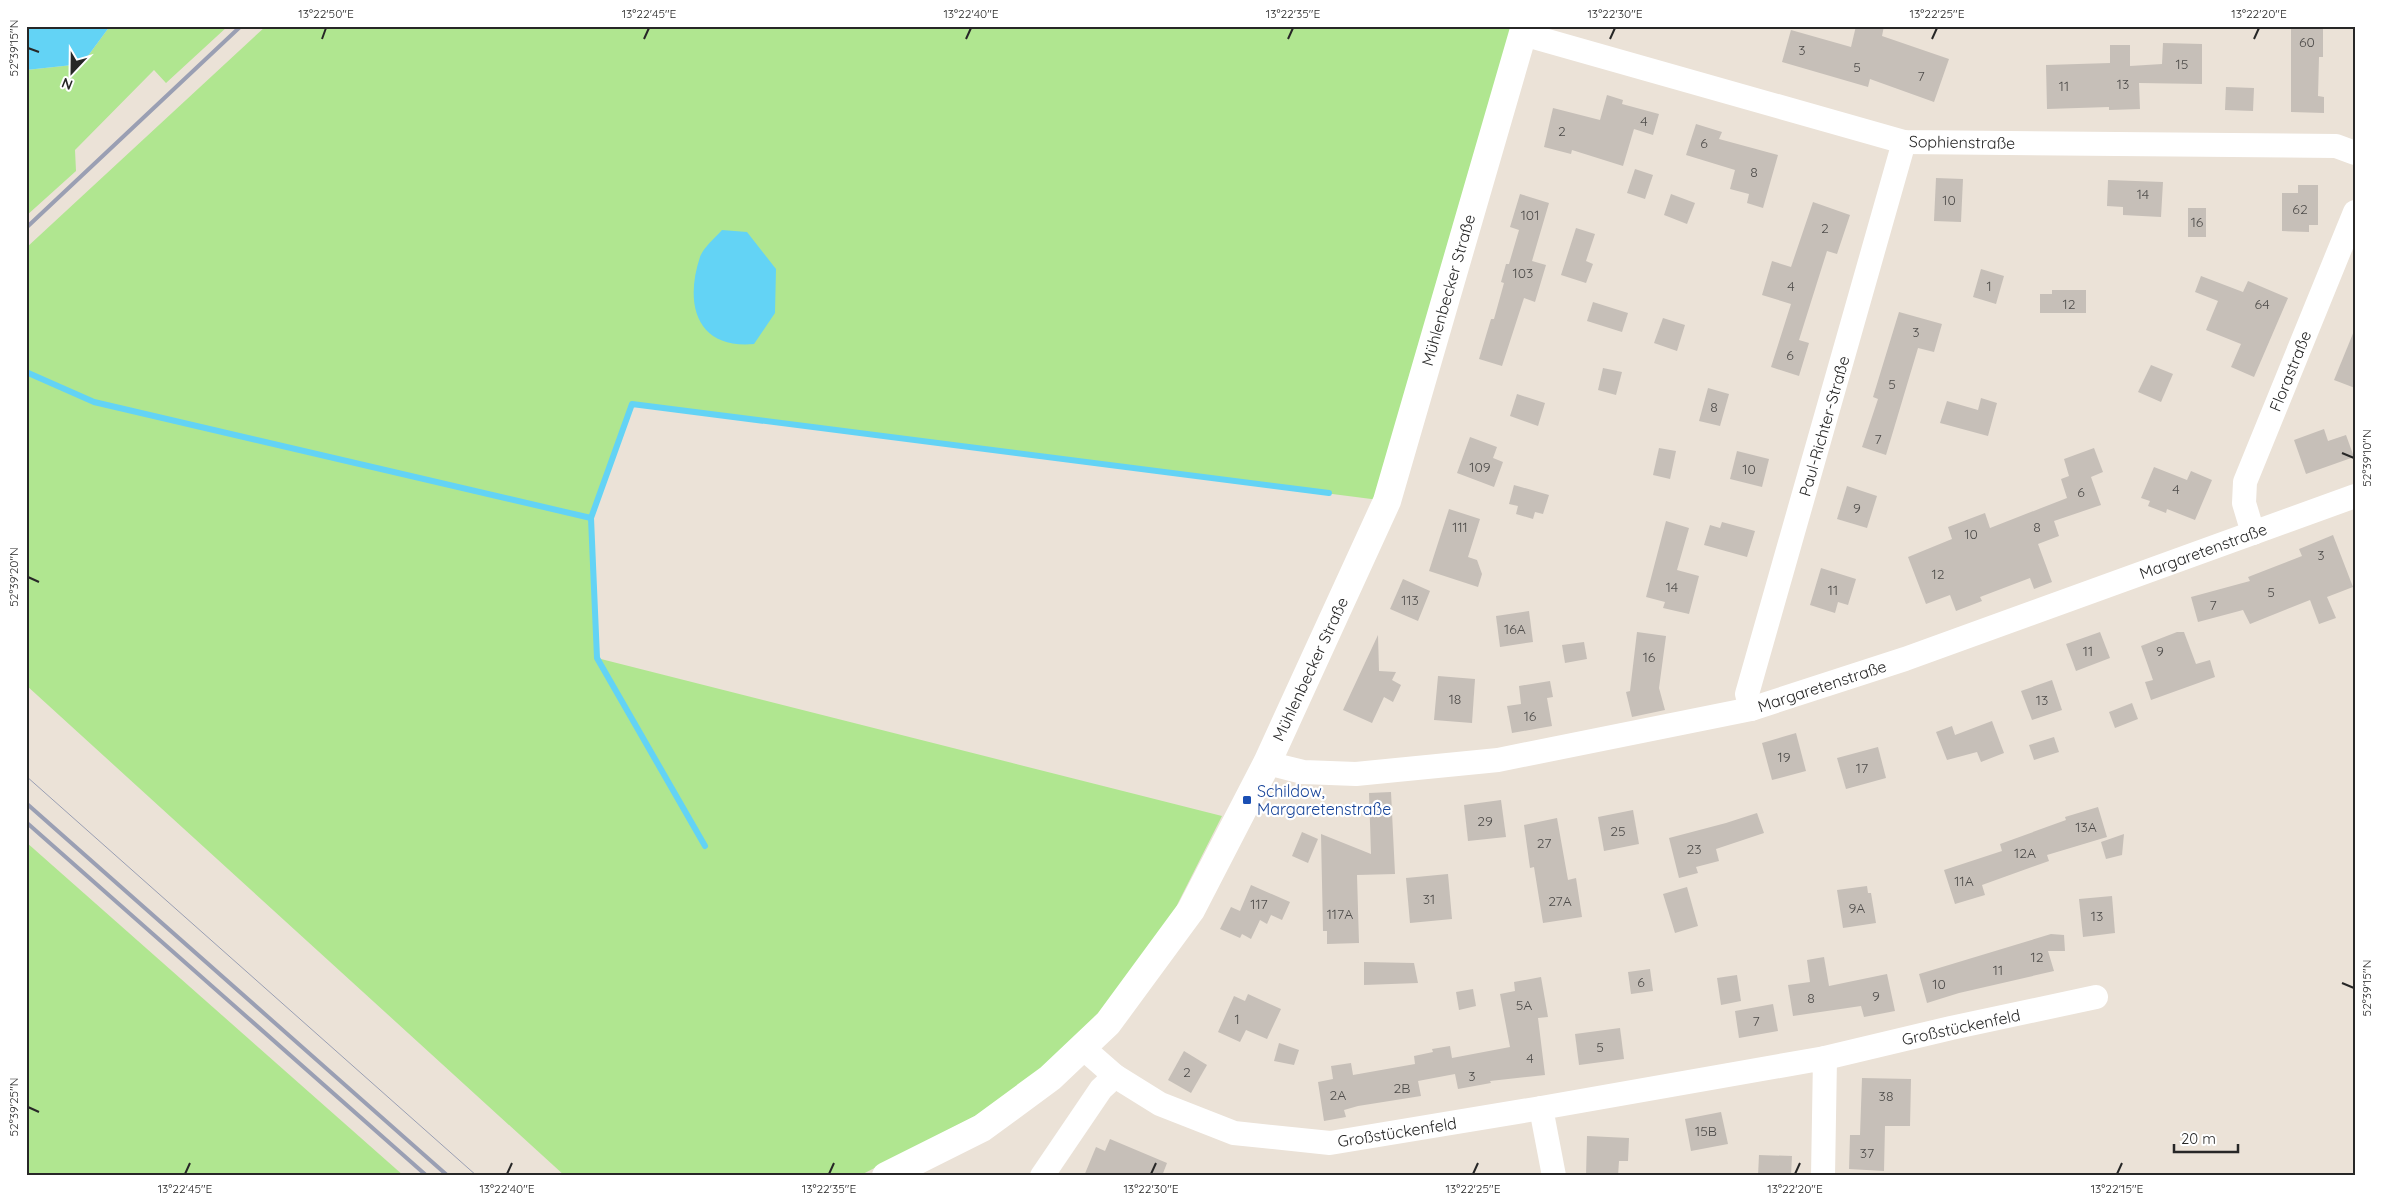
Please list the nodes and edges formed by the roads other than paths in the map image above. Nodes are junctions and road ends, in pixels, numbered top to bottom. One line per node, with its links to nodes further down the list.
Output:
1 (1524, 30): 2 (street, Sophienstraße); 8 (main road, Mühlenbecker Straße)
2 (1904, 142): 3 (street, Sophienstraße); 7 (street, Paul-Richter-Straße)
3 (2355, 153)
4 (2355, 212): 6 (street, Florastraße)
5 (2355, 496): 6 (street, Margaretenstraße)
6 (2253, 533): 7 (street, Margaretenstraße)
7 (1751, 709): 8 (street, Margaretenstraße)
8 (1267, 763): 10 (main road, Mühlenbecker Straße)
9 (2096, 997): 11 (street, Großstückenfeld)
10 (1083, 1048): 12 (street, Großstückenfeld); 14 (main road, Mühlenbecker Straße)
11 (1825, 1058): 13 (street, Großstückenfeld); 17 (street)
12 (1115, 1076): 13 (street, Großstückenfeld); 15 (street)
13 (1541, 1108): 16 (street)
14 (886, 1176)
15 (1042, 1176)
16 (1554, 1176)
17 (1823, 1176)

